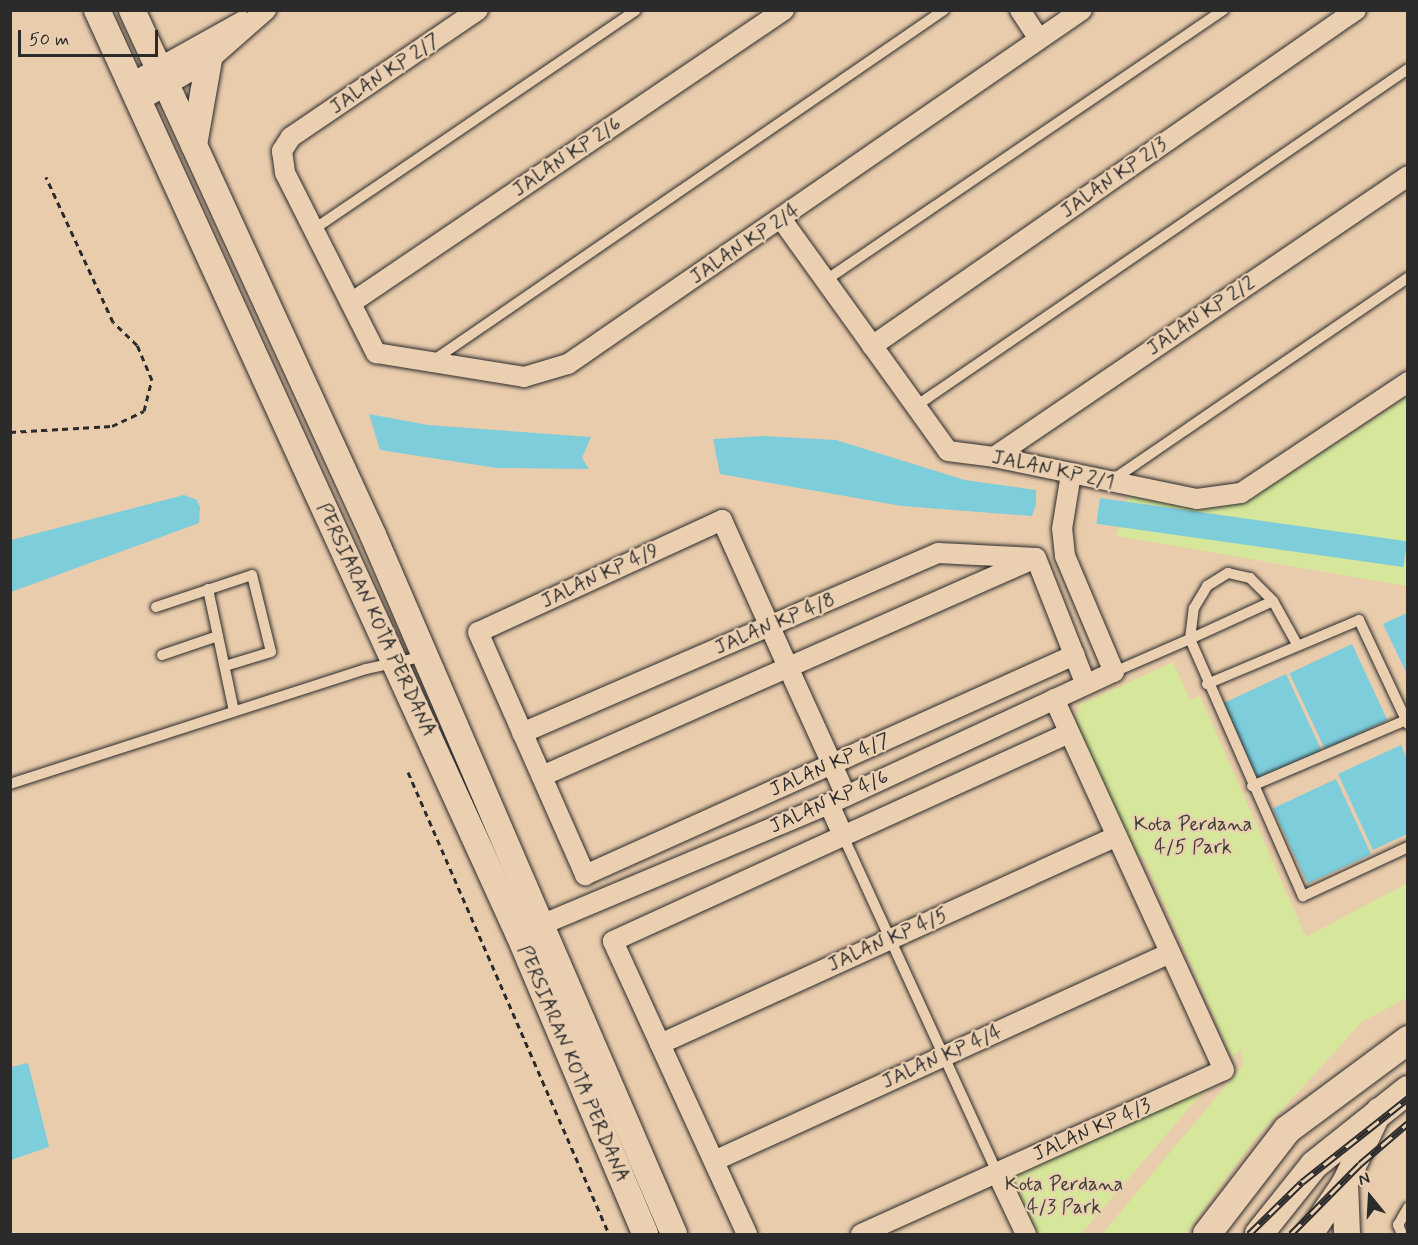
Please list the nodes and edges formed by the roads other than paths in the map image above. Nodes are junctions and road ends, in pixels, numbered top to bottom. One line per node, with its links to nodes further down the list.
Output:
1 (97, 10): 16 (street, PERSIARAN KOTA PERDANA)
2 (132, 10): 15 (street, PERSIARAN KOTA PERDANA)
3 (265, 10): 13 (street); 15 (street)
4 (478, 10): 20 (street, JALAN KP 2/7)
5 (636, 10): 20 (lane)
6 (784, 10): 23 (street, JALAN KP 2/6)
7 (944, 10): 25 (lane)
8 (1020, 10): 12 (street)
9 (1082, 10): 12 (street, JALAN KP 2/4)
10 (1224, 10): 22 (lane)
11 (1356, 10): 24 (street, JALAN KP 2/3)
12 (1038, 38): 19 (street, JALAN KP 2/4)
13 (209, 60): 15 (street); 17 (street)
14 (1407, 69): 27 (lane)
15 (163, 76): 16 (street); 17 (street, PERSIARAN KOTA PERDANA)
16 (134, 92): 42 (street, PERSIARAN KOTA PERDANA)
17 (194, 145): 41 (street, PERSIARAN KOTA PERDANA)
18 (1407, 176): 28 (street, JALAN KP 2/2)
19 (782, 220): 22 (street, JALAN KP 2/1); 25 (street, JALAN KP 2/4)
20 (314, 229): 23 (street)
21 (1407, 278): 30 (lane)
22 (826, 280): 24 (street, JALAN KP 2/1)
23 (351, 303): 25 (street, JALAN KP 2/4)
24 (872, 346): 27 (street, JALAN KP 2/1)
25 (431, 362)
26 (1407, 382): 30 (street, JALAN KP 2/1)
27 (916, 406): 28 (street, JALAN KP 2/1)
28 (994, 457): 29 (street, JALAN KP 2/1)
29 (1071, 474): 30 (street, JALAN KP 2/1); 45 (street)
30 (1110, 482)
31 (1036, 558): 35 (street, JALAN KP 4/8); 40 (street); 44 (street)
32 (208, 589): 34 (lane); 36 (lane); 43 (lane)
33 (1273, 601): 37 (lane); 37 (lane); 38 (lane)
34 (156, 607)
35 (770, 626): 44 (street); 51 (street, JALAN KP 4/8); 51 (street, JALAN KP 4/9)
36 (218, 636): 39 (lane); 43 (lane)
37 (1190, 639): 45 (lane); 46 (lane)
38 (1298, 646): 46 (lane); 50 (lane)
39 (162, 655)
40 (1075, 655): 47 (street); 53 (street, JALAN KP 4/7)
41 (424, 656): 42 (lane); 61 (street, PERSIARAN KOTA PERDANA)
42 (396, 663): 49 (lane); 73 (street, PERSIARAN KOTA PERDANA)
43 (225, 666): 49 (lane)
44 (788, 666): 53 (street); 54 (street)
45 (1114, 672): 47 (street, JALAN KP 4/6)
46 (1207, 684): 56 (lane)
47 (1086, 685): 48 (street, JALAN KP 4/6)
48 (1054, 699): 52 (street); 57 (street, JALAN KP 4/6)
49 (234, 711): 55 (lane)
50 (1407, 721): 56 (lane)
51 (522, 733): 54 (street)
52 (1070, 733): 58 (street, JALAN KP 4/6); 59 (street)
53 (832, 764): 54 (street, JALAN KP 4/7); 57 (street)
54 (542, 776)
55 (10, 784)
56 (1252, 786): 60 (lane)
57 (837, 800): 58 (street); 61 (street, JALAN KP 4/6)
58 (843, 836): 62 (lane); 65 (street, JALAN KP 4/6)
59 (1117, 836): 62 (street, JALAN KP 4/5); 63 (street)
60 (1407, 847)
61 (541, 925): 74 (street, PERSIARAN KOTA PERDANA)
62 (890, 939): 65 (street, JALAN KP 4/5); 66 (lane)
63 (1170, 953): 66 (street, JALAN KP 4/4); 70 (street, JALAN KP 4/3)
64 (1407, 1040): 78 (main road)
65 (660, 1044): 69 (street)
66 (944, 1056): 69 (street, JALAN KP 4/4); 70 (lane)
67 (1407, 1090): 68 (main road)
68 (1380, 1108): 71 (street); 79 (main road)
69 (714, 1161): 75 (street)
70 (997, 1173): 76 (street, JALAN KP 4/3); 77 (street)
71 (1345, 1183): 80 (street); 81 (street)
72 (1407, 1208): 82 (lane)
73 (645, 1234)
74 (674, 1234)
75 (747, 1234)
76 (861, 1234)
77 (1026, 1234)
78 (1207, 1234)
79 (1259, 1234)
80 (1310, 1234)
81 (1347, 1234)
82 (1402, 1234)

